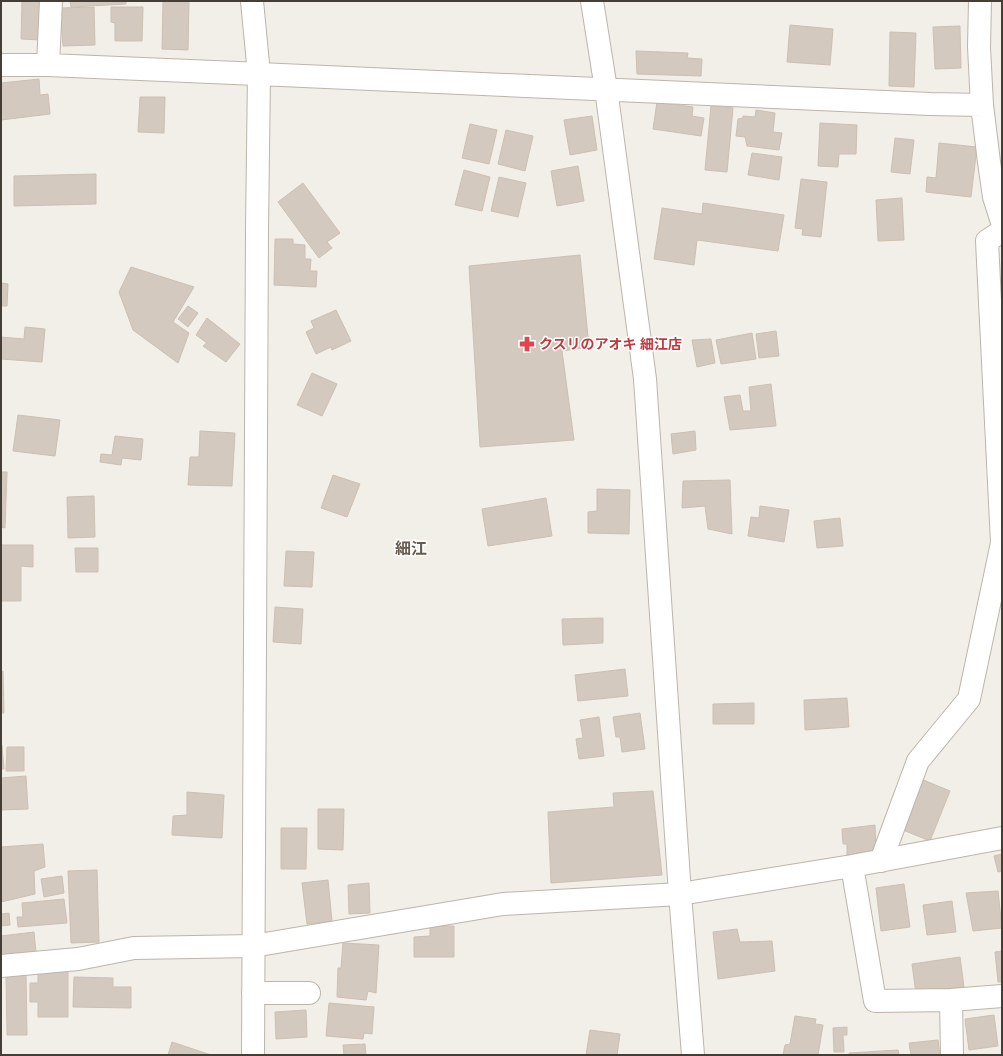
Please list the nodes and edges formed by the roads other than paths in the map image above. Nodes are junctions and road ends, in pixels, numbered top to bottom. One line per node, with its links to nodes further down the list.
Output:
1 (51, 1): 6 (street)
2 (252, 1): 7 (street)
3 (592, 1): 8 (street)
4 (980, 1): 9 (street)
5 (1, 65): 6 (street)
6 (48, 66): 7 (street)
7 (259, 74): 8 (street); 16 (street)
8 (606, 89): 9 (street); 15 (street)
9 (982, 105): 10 (street)
10 (1002, 222)
11 (1002, 231): 13 (street)
12 (1002, 838): 13 (street)
13 (881, 861): 14 (street)
14 (852, 866): 15 (street); 21 (street)
15 (680, 894): 16 (street); 23 (street)
16 (253, 946): 17 (street); 18 (street)
17 (1, 966)
18 (253, 993): 19 (street); 22 (street)
19 (308, 993)
20 (1002, 996): 21 (street)
21 (950, 1000): 24 (street)
22 (253, 1055)
23 (693, 1055)
24 (952, 1055)

